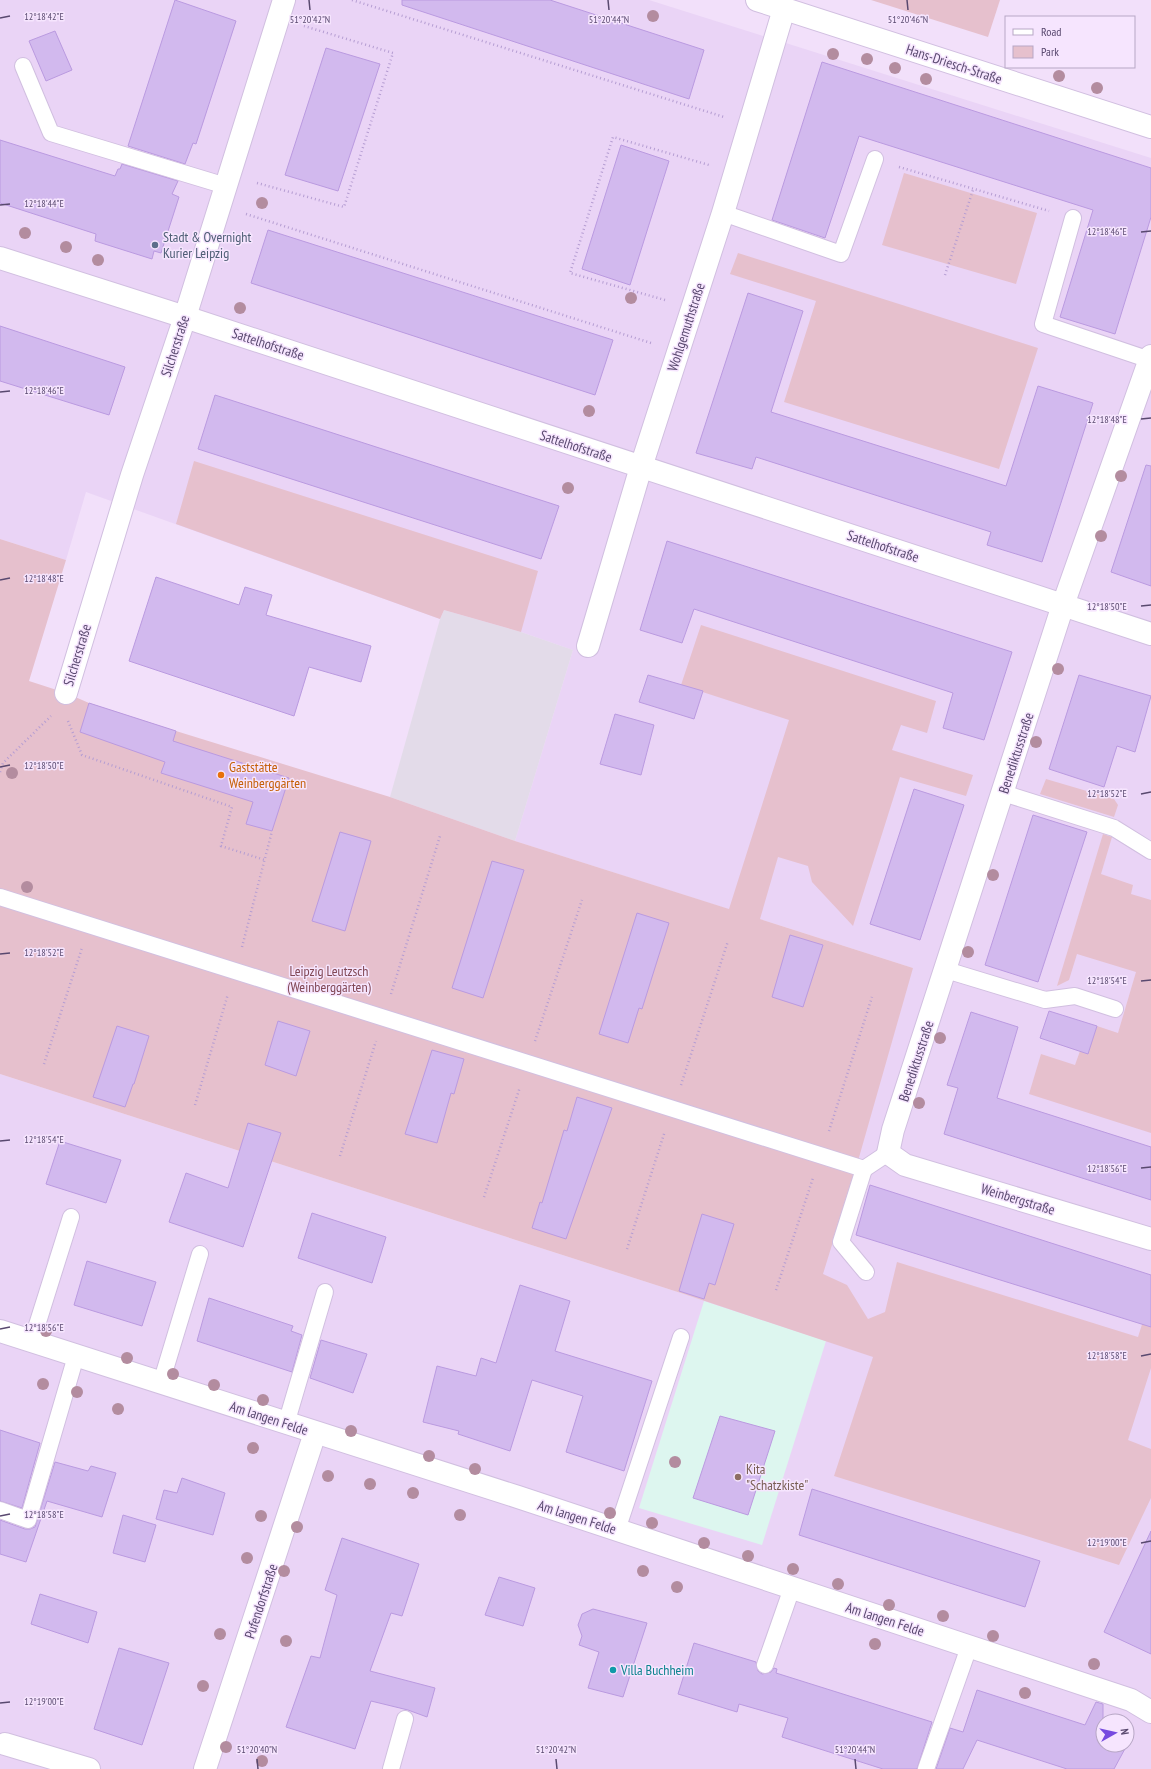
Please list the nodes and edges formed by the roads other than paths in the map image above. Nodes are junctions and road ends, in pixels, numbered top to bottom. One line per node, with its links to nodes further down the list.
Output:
1 (757, 0): 3 (street, Hans-Driesch-Straße)
2 (281, 9): 7 (street, Silcherstraße)
3 (784, 9): 5 (street, Hans-Driesch-Straße); 8 (street, Wohlgemuthstraße)
4 (23, 66): 7 (lane)
5 (1151, 127)
6 (875, 160): 8 (lane)
7 (225, 189): 11 (street, Silcherstraße)
8 (722, 213): 13 (street, Wohlgemuthstraße)
9 (1073, 218): 12 (lane)
10 (0, 258): 11 (street, Sattelhofstraße)
11 (185, 316): 13 (street, Sattelhofstraße); 17 (street, Silcherstraße)
12 (1150, 358): 14 (street, Benediktusstraße)
13 (641, 467): 14 (street, Sattelhofstraße); 16 (street, Wohlgemuthstraße)
14 (1063, 605): 15 (street, Sattelhofstraße); 18 (street, Benediktusstraße)
15 (1151, 634)
16 (588, 646)
17 (61, 702)
18 (1003, 793): 19 (lane); 21 (street, Benediktusstraße)
19 (1151, 851)
20 (0, 897): 24 (lane)
21 (946, 970): 22 (lane); 23 (street, Benediktusstraße)
22 (1115, 1009)
23 (888, 1153): 24 (lane); 26 (street, Weinbergstraße)
24 (864, 1168): 28 (lane)
25 (71, 1217): 32 (lane)
26 (1151, 1239)
27 (200, 1254): 34 (lane)
28 (866, 1272)
29 (325, 1292): 35 (lane)
30 (0, 1331): 32 (street, Am langen Felde)
31 (681, 1337): 38 (lane)
32 (32, 1342): 33 (street, Am langen Felde)
33 (76, 1356): 34 (street, Am langen Felde); 37 (lane)
34 (161, 1383): 35 (street, Am langen Felde)
35 (286, 1424): 36 (street, Am langen Felde)
36 (315, 1433): 38 (street, Am langen Felde); 46 (street, Pufendorfstraße)
37 (0, 1510)
38 (617, 1530): 39 (street, Am langen Felde)
39 (792, 1588): 40 (street, Am langen Felde); 41 (lane)
40 (969, 1647): 42 (street, Am langen Felde); 48 (lane)
41 (765, 1665)
42 (1151, 1712)
43 (405, 1720): 47 (lane)
44 (5, 1744): 45 (street)
45 (89, 1769)
46 (205, 1769)
47 (391, 1769)
48 (926, 1769)

